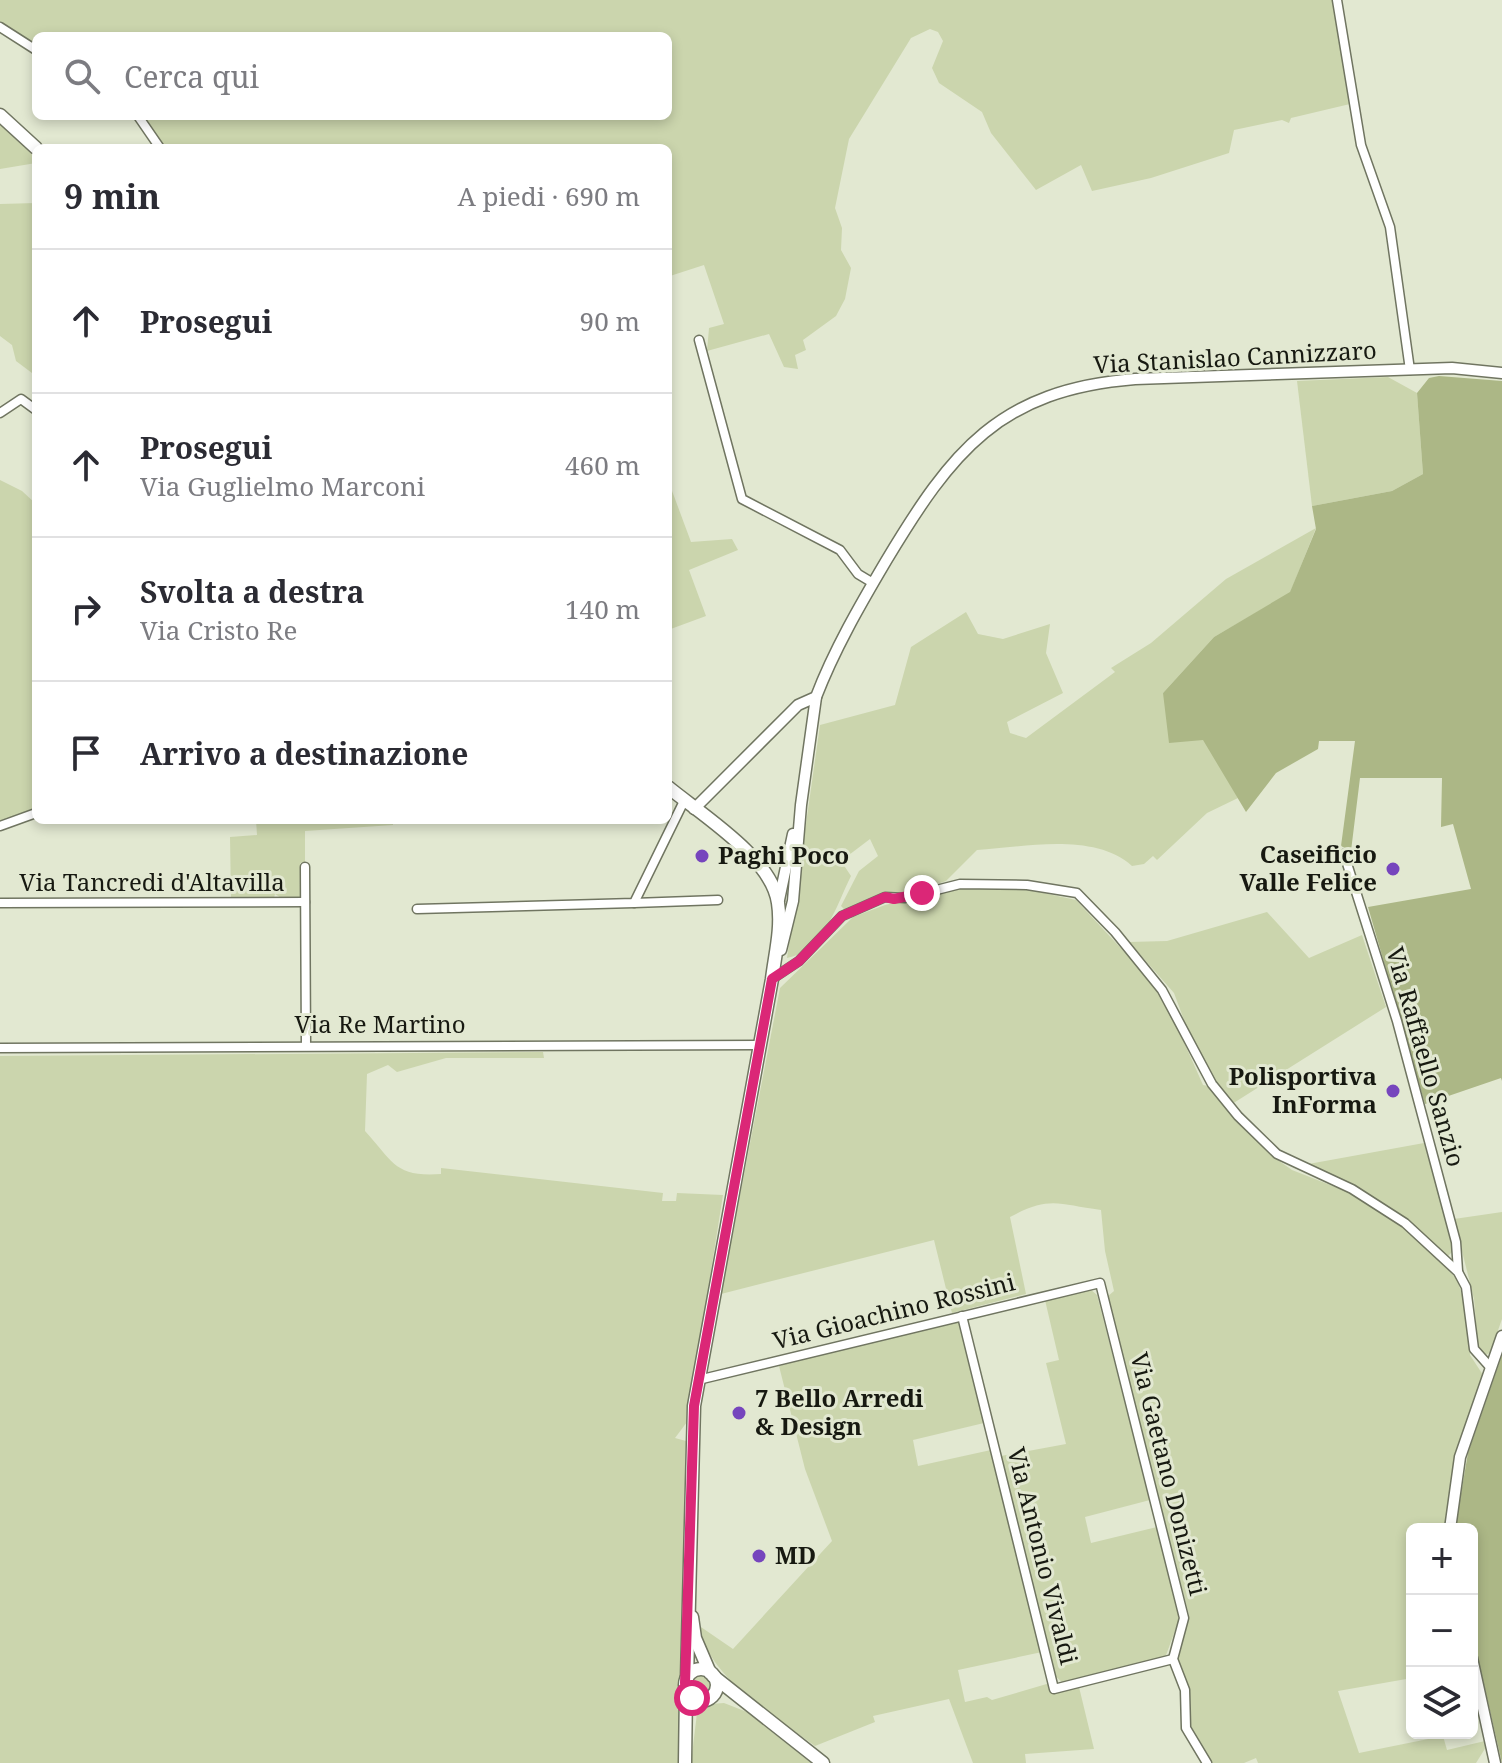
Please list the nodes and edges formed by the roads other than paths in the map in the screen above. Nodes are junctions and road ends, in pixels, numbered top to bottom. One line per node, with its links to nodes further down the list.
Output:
1 (1337, 0): 9 (street)
2 (0, 27): 3 (street)
3 (32, 47)
4 (0, 115): 6 (main road)
5 (141, 120): 7 (street)
6 (32, 144)
7 (157, 144)
8 (699, 340): 13 (street)
9 (1410, 370): 10 (street, Via Stanislao Cannizzaro); 13 (street, Via Stanislao Cannizzaro)
10 (1502, 373)
11 (32, 407): 12 (street)
12 (0, 413)
13 (873, 583): 14 (street, Via Stanislao Cannizzaro)
14 (816, 697): 16 (street); 17 (street, Via Stanislao Cannizzaro)
15 (672, 790): 16 (main road)
16 (689, 805): 25 (street); 26 (main road)
17 (801, 805): 26 (street); 28 (street)
18 (32, 814): 19 (street)
19 (0, 826)
20 (1344, 854): 32 (street, Via Raffaello Sanzio)
21 (305, 867): 23 (street)
22 (718, 900): 25 (street)
23 (305, 902): 24 (street, Via Tancredi d'Altavilla); 29 (street)
24 (0, 903)
25 (634, 903): 27 (street)
26 (778, 903): 28 (main road)
27 (417, 909)
28 (772, 979): 30 (main road); 32 (street)
29 (306, 1045): 30 (street, Via Re Martino); 31 (street, Via Re Martino)
30 (759, 1045): 37 (main road)
31 (0, 1048)
32 (1458, 1272): 36 (street, Via Raffaello Sanzio)
33 (1100, 1283): 34 (street, Via Gioachino Rossini); 40 (street, Via Gaetano Donizetti)
34 (962, 1316): 37 (street, Via Gioachino Rossini); 40 (street, Via Antonio Vivaldi)
35 (1502, 1336): 36 (street)
36 (1491, 1368): 38 (street)
37 (698, 1380): 39 (main road)
38 (1451, 1523)
39 (689, 1578): 42 (main road); 43 (main road)
40 (1173, 1659): 48 (street)
41 (1474, 1667): 49 (street)
42 (711, 1674): 43 (main road); 44 (main road); 45 (main road)
43 (686, 1684): 44 (main road); 46 (main road)
44 (706, 1700): 45 (main road); 46 (main road)
45 (756, 1711): 47 (main road)
46 (685, 1762)
47 (823, 1763)
48 (1207, 1763)
49 (1495, 1763)

